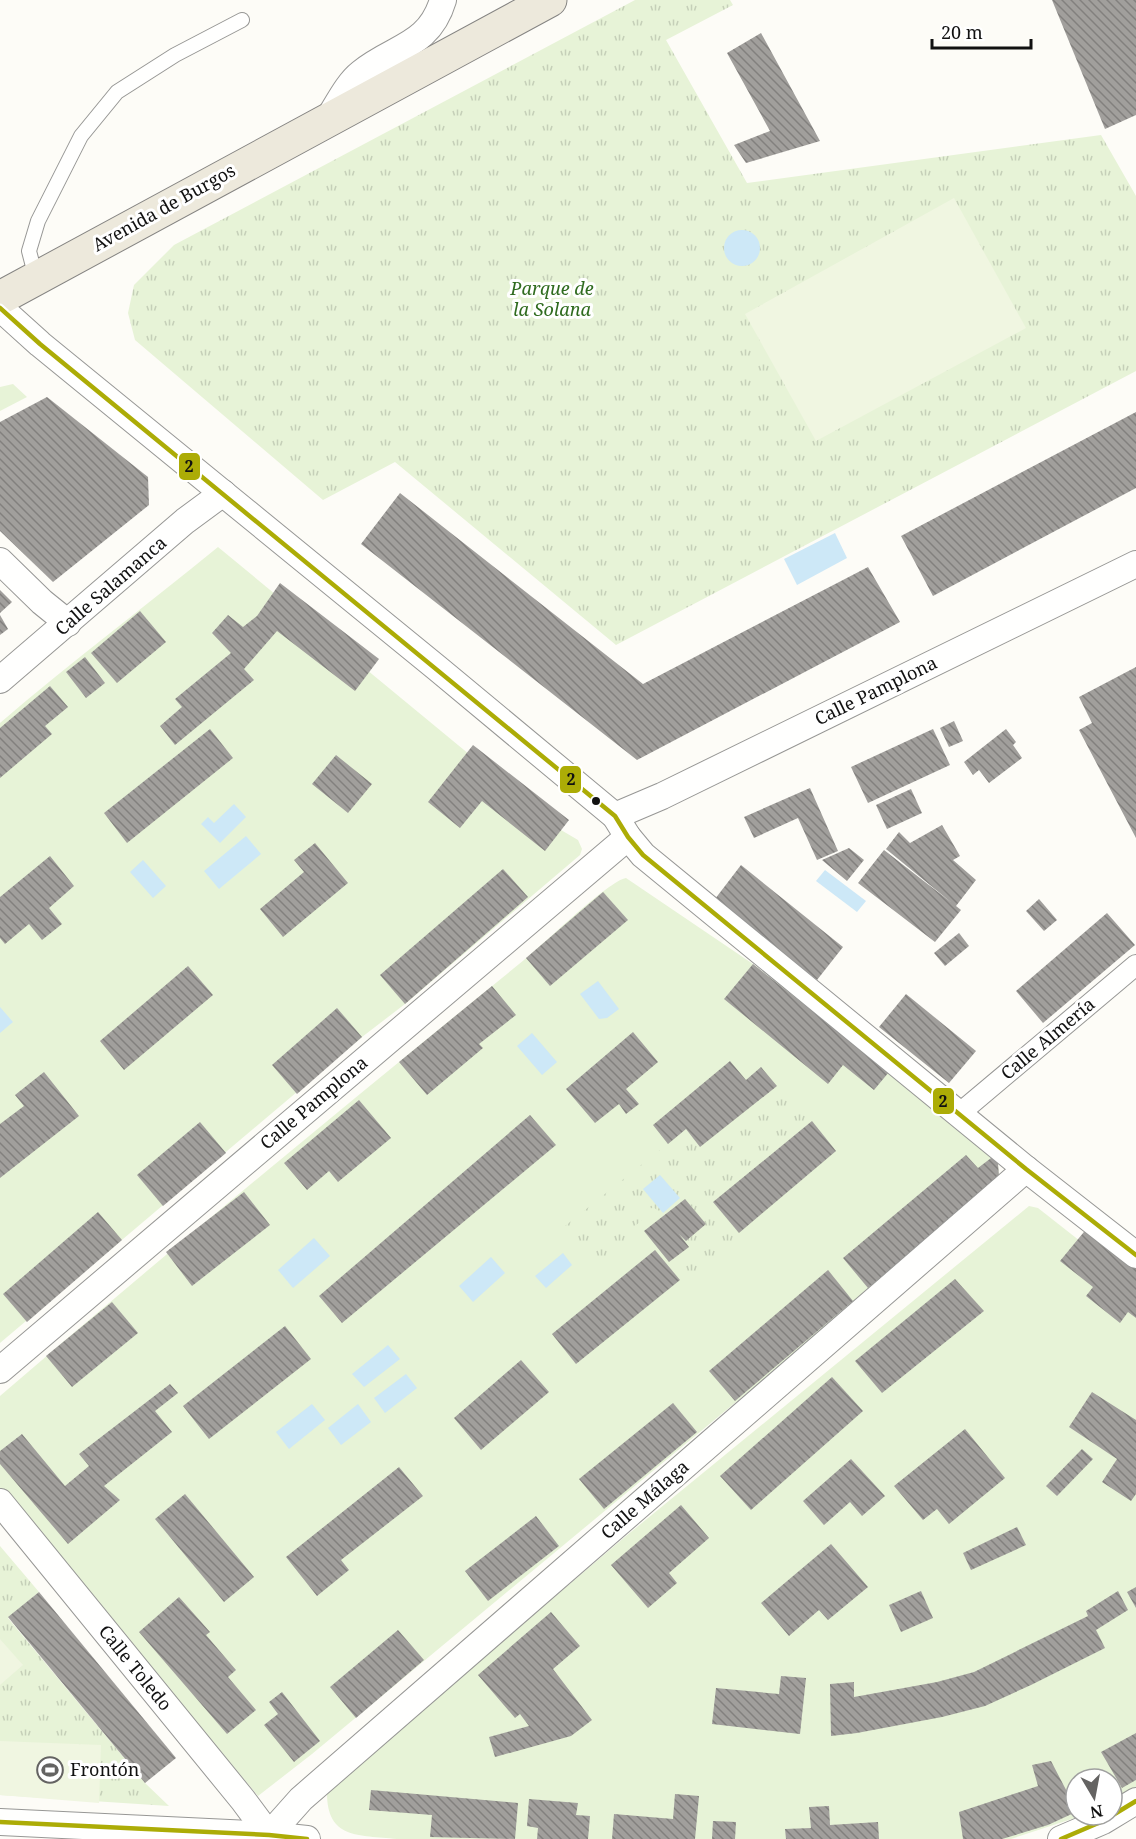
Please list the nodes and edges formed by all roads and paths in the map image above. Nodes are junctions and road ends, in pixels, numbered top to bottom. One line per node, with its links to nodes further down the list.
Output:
1 (443, 0): 4 (street, Avenida de Burgos)
2 (550, 0): 4 (main road, Avenida de Burgos)
3 (242, 20): 5 (lane)
4 (328, 119): 5 (main road, Avenida de Burgos)
5 (36, 278): 6 (main road, Avenida de Burgos)
6 (0, 298)
7 (0, 308): 8 (street)
8 (223, 494): 11 (street, Calle Salamanca); 13 (street)
9 (0, 561): 11 (street)
10 (1136, 564): 13 (street, Calle Pamplona)
11 (69, 623): 12 (street, Calle Salamanca)
12 (0, 680)
13 (621, 826): 15 (street); 18 (street, Calle Pamplona)
14 (1136, 964): 15 (street, Calle Almería)
15 (960, 1113): 16 (street)
16 (1026, 1169): 17 (street); 22 (street, Calle Málaga)
17 (1136, 1255)
18 (0, 1370)
19 (0, 1502): 22 (street, Calle Toledo)
20 (1136, 1802): 24 (street)
21 (0, 1822): 22 (street)
22 (268, 1835): 23 (street)
23 (307, 1839)
24 (1061, 1839)

